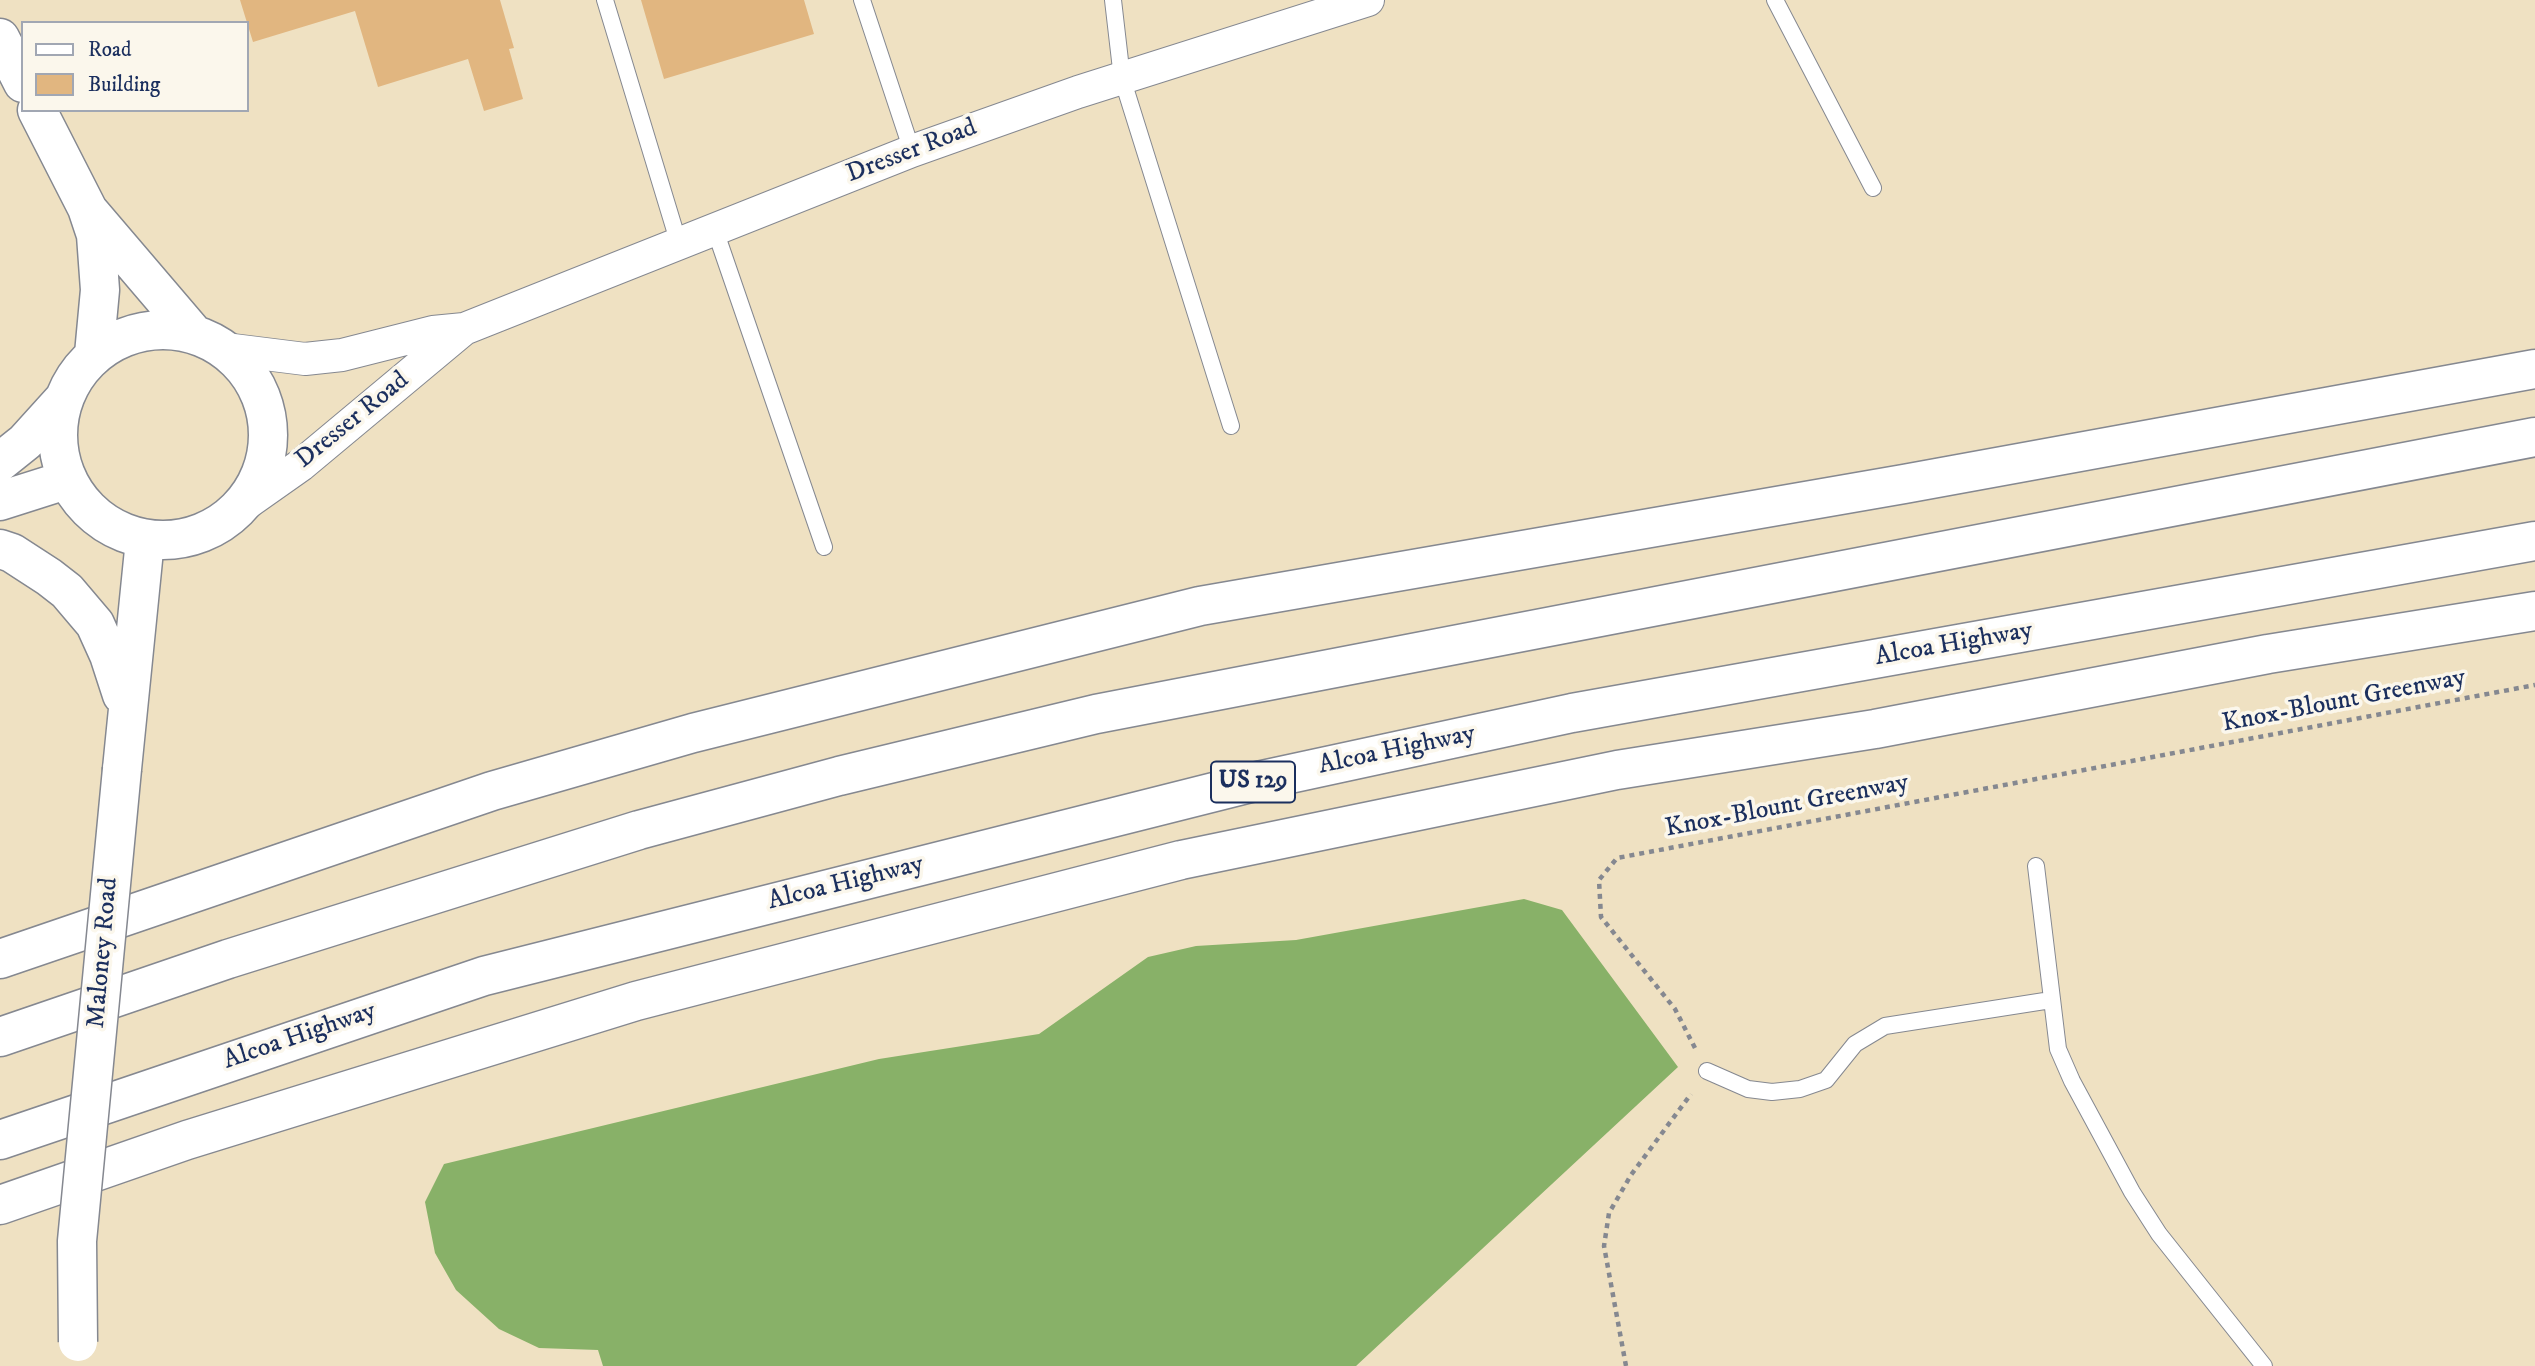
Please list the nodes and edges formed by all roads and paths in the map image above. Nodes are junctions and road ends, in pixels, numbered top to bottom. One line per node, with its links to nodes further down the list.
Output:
1 (605, 0): 14 (lane)
2 (862, 0): 10 (lane)
3 (1113, 0): 7 (lane)
4 (1368, 0): 7 (street, Dresser Road)
5 (1775, 0): 11 (lane)
6 (0, 38): 8 (main road)
7 (1122, 78): 10 (street, Dresser Road); 20 (lane)
8 (21, 79)
9 (38, 112): 12 (main road)
10 (912, 151): 13 (street, Dresser Road)
11 (1873, 188)
12 (87, 208): 16 (main road); 17 (main road)
13 (715, 230): 14 (street, Dresser Road); 28 (lane)
14 (680, 244): 15 (street, Dresser Road)
15 (464, 329): 16 (street, Dresser Road); 25 (street, Dresser Road)
16 (209, 341): 17 (main road); 25 (main road)
17 (94, 354): 19 (main road)
18 (2535, 369): 34 (main road)
19 (63, 400): 22 (main road); 23 (main road)
20 (1231, 426)
21 (2535, 437): 36 (main road)
22 (0, 462)
23 (66, 480): 24 (main road); 26 (main road)
24 (0, 502)
25 (240, 508): 26 (main road)
26 (145, 540): 32 (main road, Maloney Road)
27 (2535, 541): 38 (main road, Alcoa Highway / US 129)
28 (824, 547)
29 (0, 549): 32 (main road)
30 (2535, 611): 39 (main road)
31 (2535, 685): 37 (path, Knox-Blount Greenway)
32 (126, 707): 40 (main road, Maloney Road, bridge)
33 (2036, 866): 35 (lane)
34 (0, 960)
35 (2051, 1000): 37 (lane); 42 (lane)
36 (0, 1037)
37 (1707, 1071): 41 (path)
38 (0, 1140)
39 (0, 1205)
40 (78, 1354)
41 (1626, 1366)
42 (2264, 1366)

